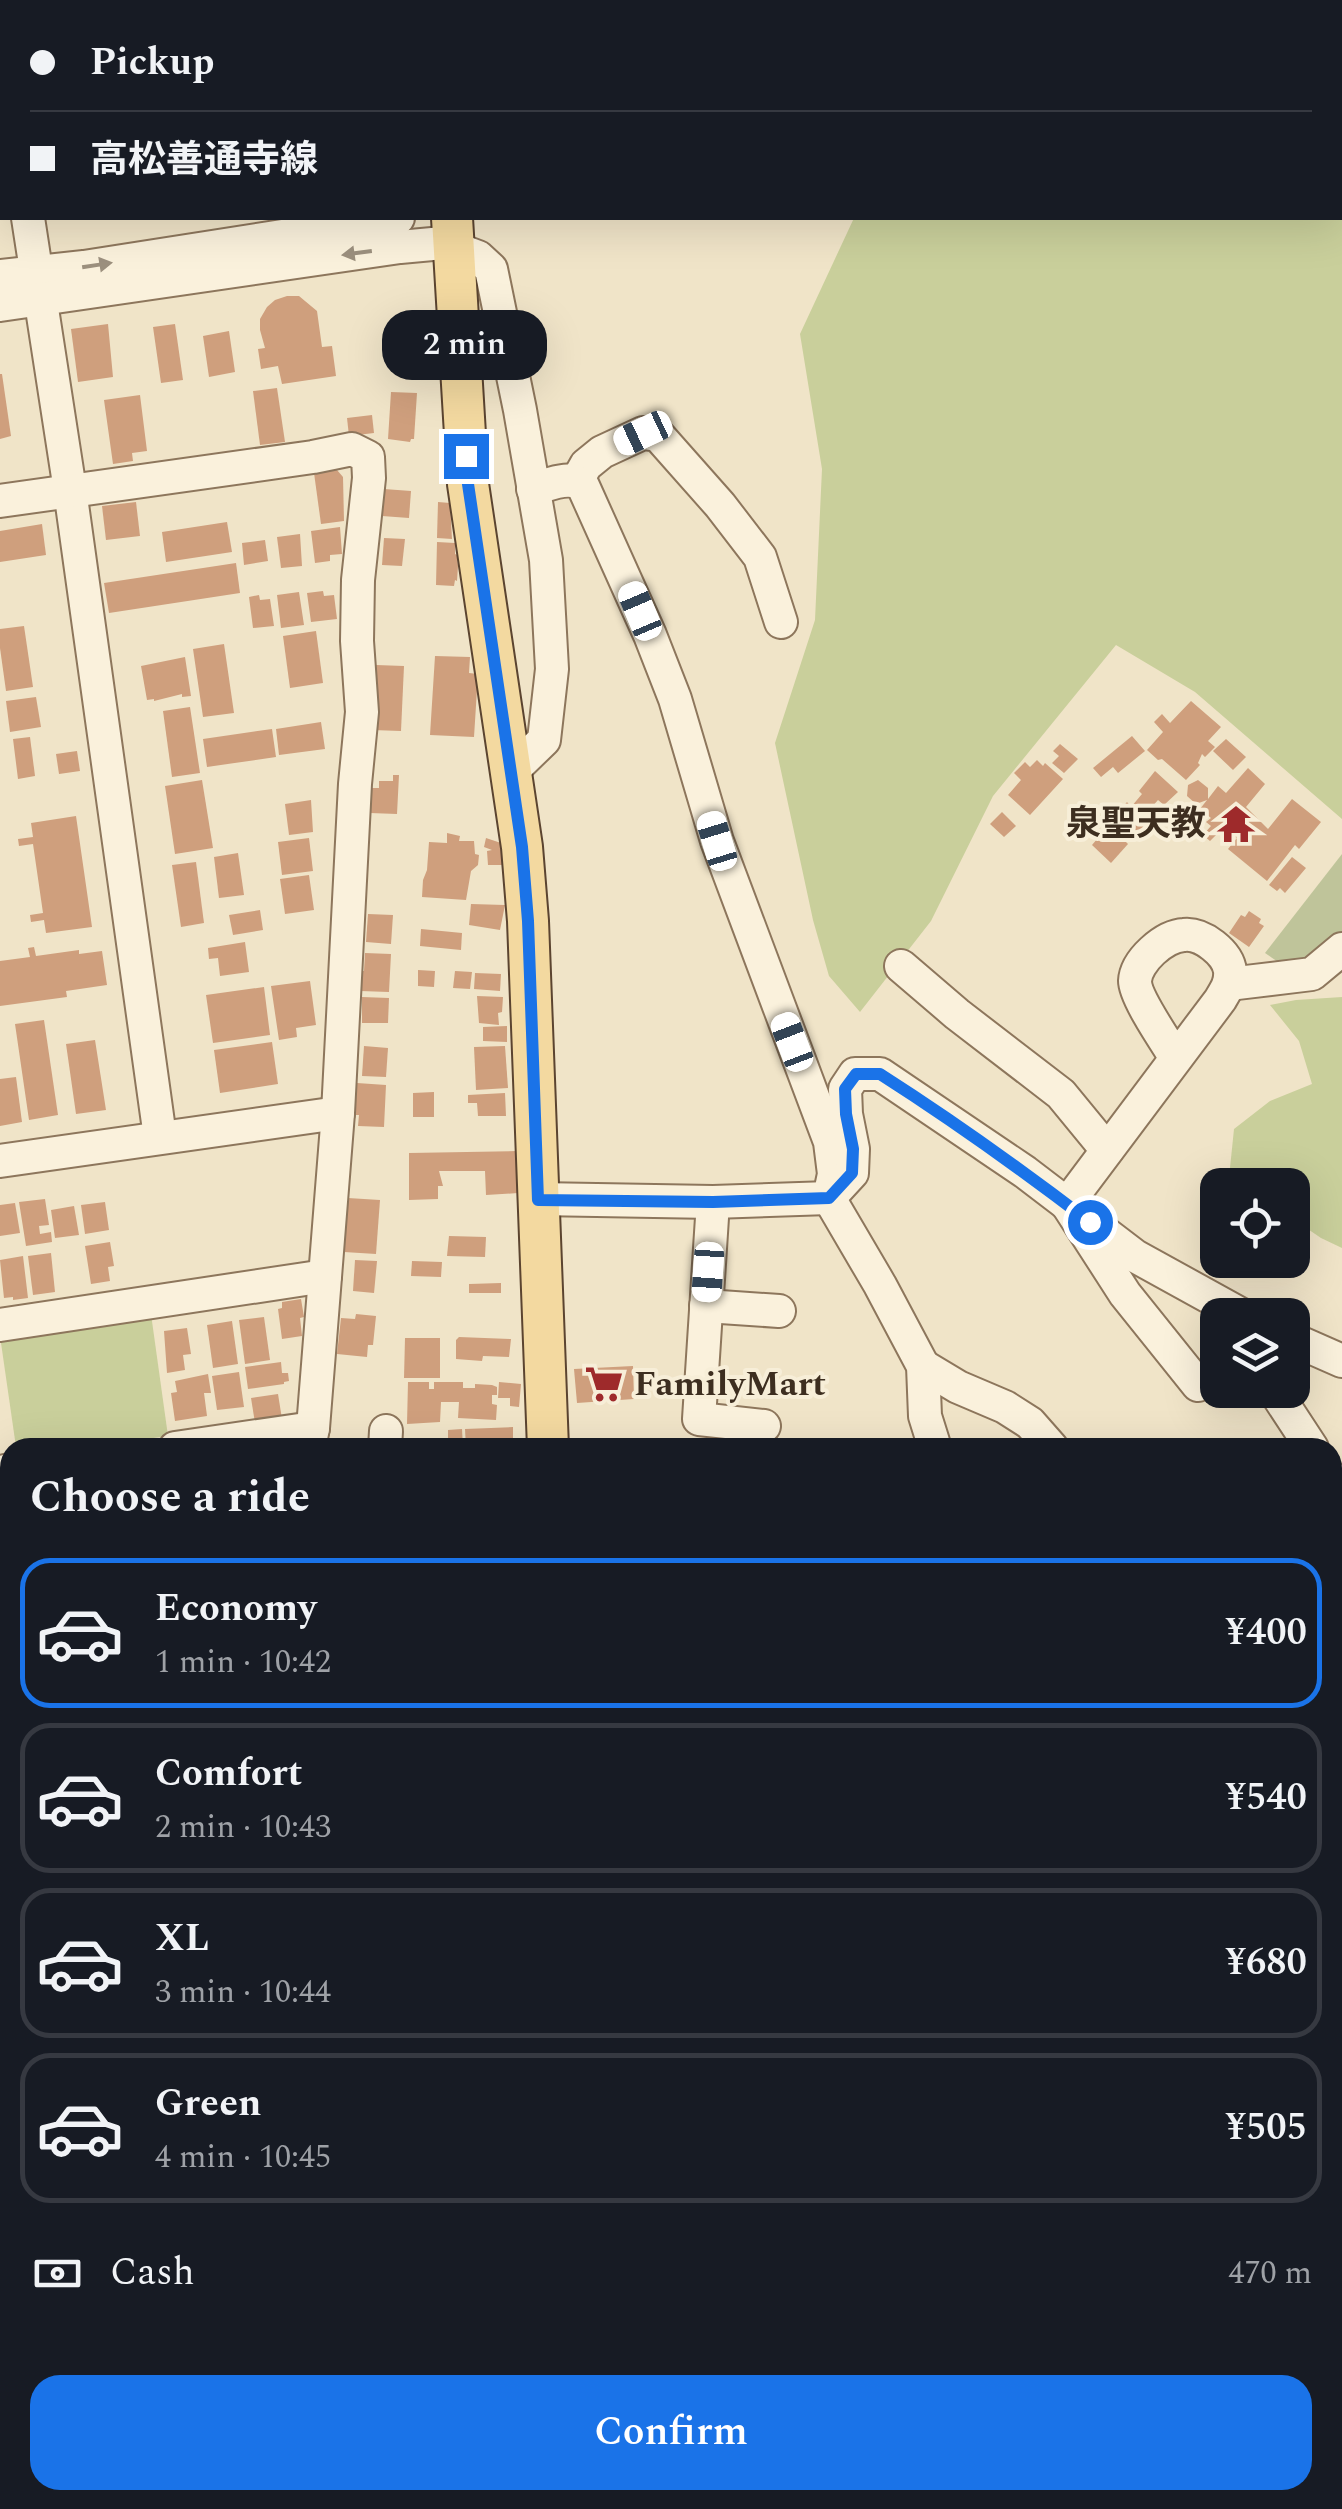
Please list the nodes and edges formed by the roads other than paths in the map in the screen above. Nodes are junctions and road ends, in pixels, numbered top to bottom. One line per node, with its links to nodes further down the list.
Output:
1 (28, 220): 5 (street)
2 (385, 220): 5 (street, one-way to 2)
3 (454, 236): 5 (street, one-way to 5); 8 (street); 12 (main road)
4 (0, 276): 5 (street)
5 (38, 286): 6 (street); 9 (street)
6 (0, 305)
7 (577, 481): 8 (street); 11 (street); 21 (street)
8 (534, 488): 12 (street)
9 (70, 490): 10 (street); 17 (street); 18 (street)
10 (0, 500)
11 (781, 622)
12 (511, 772): 22 (main road)
13 (1342, 949): 15 (street)
14 (901, 966): 19 (street)
15 (1229, 984): 16 (street); 16 (street)
16 (1176, 1058): 19 (street)
17 (338, 1113): 18 (street); 25 (street)
18 (160, 1138): 20 (street)
19 (1108, 1150): 24 (street)
20 (0, 1160)
21 (829, 1198): 23 (street); 24 (street); 32 (street)
22 (538, 1200): 23 (street); 37 (main road)
23 (713, 1202): 27 (street)
24 (1067, 1204): 26 (street); 33 (street)
25 (325, 1276): 29 (street); 36 (street)
26 (1211, 1298)
27 (706, 1306): 28 (street); 35 (street)
28 (779, 1310)
29 (0, 1325)
30 (1310, 1347): 31 (street)
31 (1342, 1362)
32 (923, 1366): 38 (street); 39 (street)
33 (1198, 1385)
34 (1286, 1408): 40 (street)
35 (764, 1426)
36 (311, 1438)
37 (548, 1438)
38 (932, 1438)
39 (1043, 1438)
40 (1305, 1438)

